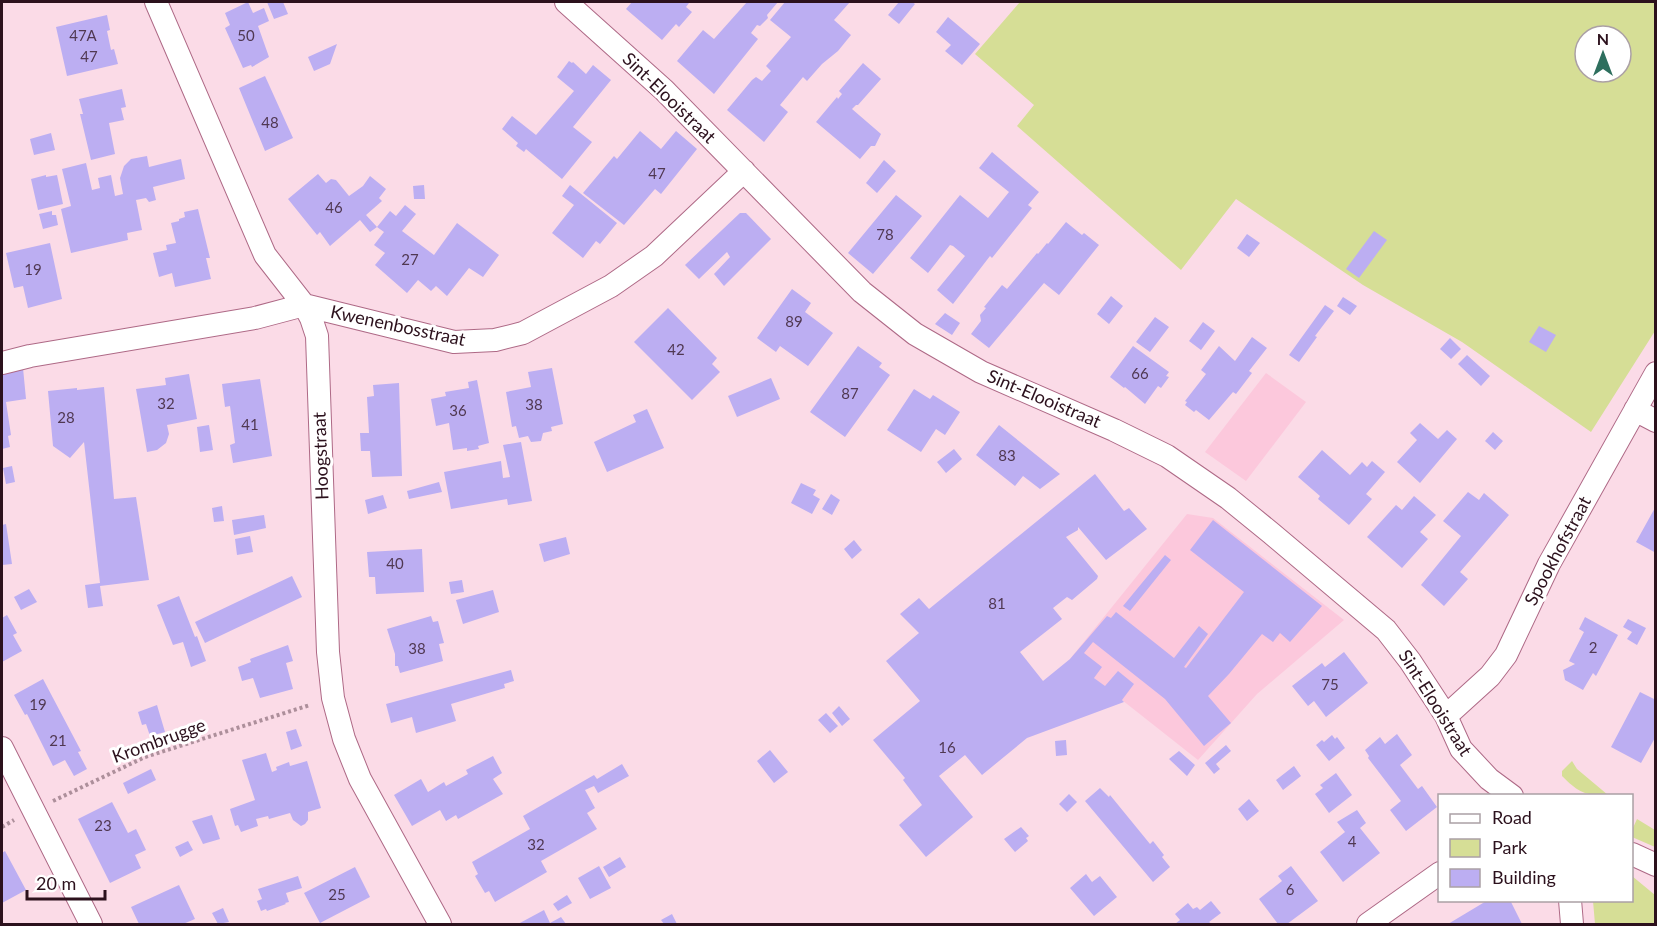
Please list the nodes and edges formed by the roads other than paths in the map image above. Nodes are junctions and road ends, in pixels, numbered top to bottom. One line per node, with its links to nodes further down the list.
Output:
1 (156, 2): 4 (street, Hoogstraat)
2 (566, 2): 3 (street, Sint-Elooistraat)
3 (744, 171): 4 (street, Kwenenbosstraat); 9 (street, Sint-Elooistraat)
4 (304, 305): 5 (street, Kwenenbosstraat); 17 (street, Hoogstraat)
5 (2, 363)
6 (1656, 373): 7 (street, Spookhofstraat)
7 (1635, 410): 8 (street); 9 (street, Spookhofstraat)
8 (1656, 421)
9 (1446, 716): 11 (street, Sint-Elooistraat)
10 (2, 748): 16 (street)
11 (1510, 794)
12 (1633, 854): 13 (street)
13 (1656, 865)
14 (1438, 874): 18 (street)
15 (1570, 902): 19 (street)
16 (91, 924)
17 (440, 924)
18 (1368, 924)
19 (1572, 924)

